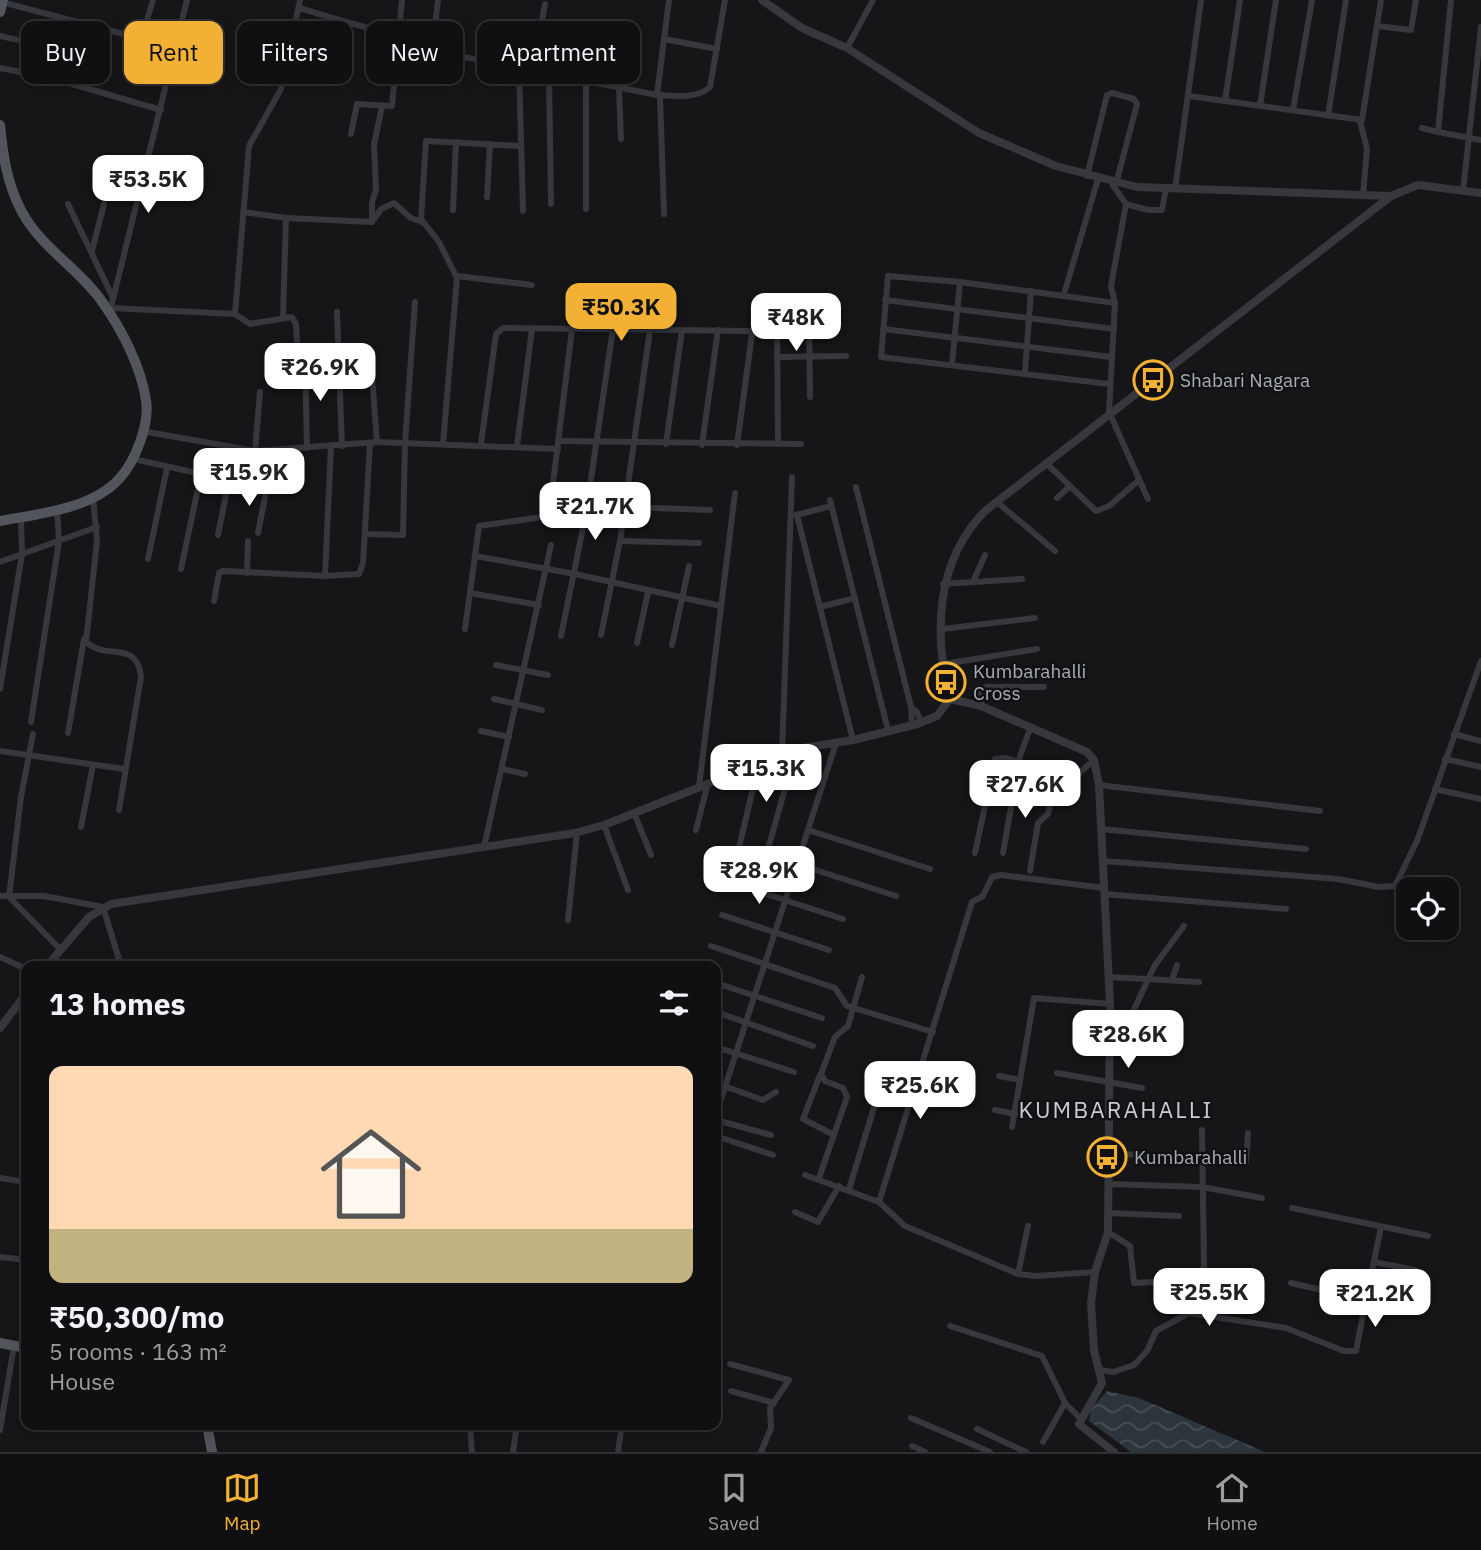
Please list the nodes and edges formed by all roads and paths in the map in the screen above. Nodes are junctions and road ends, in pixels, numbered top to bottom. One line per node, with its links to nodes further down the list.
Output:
1 (153, 0): 21 (street)
2 (187, 0): 46 (street)
3 (300, 0): 20 (street)
4 (402, 0): 22 (street)
5 (438, 0): 23 (street)
6 (669, 0): 30 (street)
7 (725, 0): 32 (street)
8 (762, 0): 33 (street)
9 (873, 0): 33 (street)
10 (1201, 0): 42 (street)
11 (1240, 0): 43 (street)
12 (1276, 0): 44 (street)
13 (1312, 0): 47 (street)
14 (1346, 0): 48 (street)
15 (1381, 0): 26 (street)
16 (1416, 0): 26 (street)
17 (1451, 0): 52 (street)
18 (545, 4): 24 (street)
19 (2, 5): 28 (street)
20 (299, 8): 25 (street); 76 (street)
21 (147, 21)
22 (400, 21)
23 (435, 21)
24 (543, 21)
25 (366, 25)
26 (1377, 26): 49 (street)
27 (1481, 27): 54 (street)
28 (123, 34)
29 (0, 36): 31 (street)
30 (664, 39): 32 (street); 41 (street)
31 (21, 41)
32 (717, 48): 41 (street)
33 (847, 48): 60 (street)
34 (0, 68): 46 (street)
35 (394, 84): 45 (street)
36 (519, 84): 59 (street)
37 (549, 84): 71 (street)
38 (586, 84): 73 (street)
39 (600, 84): 40 (street)
40 (619, 88): 41 (street); 55 (street)
41 (658, 95): 77 (street)
42 (1189, 96): 43 (street); 63 (street)
43 (1225, 101): 44 (street)
44 (1261, 106): 47 (street)
45 (382, 107): 53 (street); 79 (street)
46 (161, 110): 87 (street)
47 (1293, 110): 48 (street)
48 (1328, 116): 49 (street)
49 (1360, 121): 66 (street)
50 (0, 125): 93 (main road)
51 (1422, 128): 52 (street)
52 (1438, 132): 54 (street)
53 (351, 134)
54 (1469, 138): 56 (street); 64 (street)
55 (621, 139)
56 (1481, 140)
57 (456, 142): 58 (street); 74 (street); 80 (street)
58 (490, 144): 59 (street); 67 (street)
59 (522, 146): 75 (street)
60 (1087, 176): 61 (street); 62 (street)
61 (1098, 180): 62 (street); 86 (street)
62 (1114, 183): 63 (street); 72 (street)
63 (1171, 189): 66 (street); 72 (street)
64 (1463, 191): 65 (street); 68 (street)
65 (1481, 193)
66 (1363, 195): 68 (street)
67 (487, 197)
68 (1391, 197): 120 (street)
69 (68, 204): 81 (street)
70 (104, 204): 81 (street)
71 (551, 204)
72 (1126, 204): 90 (street)
73 (586, 209)
74 (453, 210)
75 (523, 211)
76 (243, 212): 78 (street); 96 (street)
77 (664, 214)
78 (286, 218): 79 (street); 97 (street)
79 (372, 222): 80 (street)
80 (422, 222): 82 (street)
81 (92, 251): 87 (street)
82 (457, 276): 84 (street); 127 (street)
83 (960, 282): 85 (street); 88 (street); 92 (street)
84 (532, 285)
85 (1031, 291): 86 (street); 98 (street)
86 (1064, 294): 90 (street)
87 (113, 298): 93 (street)
88 (885, 300): 92 (street); 102 (street)
89 (415, 302): 125 (street)
90 (1115, 303): 103 (street)
91 (809, 309): 110 (street)
92 (958, 310): 98 (street); 107 (street)
93 (110, 311): 96 (street); 121 (main road)
94 (337, 312): 109 (street)
95 (776, 313): 112 (street)
96 (236, 314): 97 (street)
97 (282, 317): 114 (street)
98 (1030, 317): 103 (street); 108 (street)
99 (532, 329): 100 (street); 128 (street); 136 (street)
100 (572, 329): 101 (street); 122 (street)
101 (613, 329): 104 (street); 123 (street)
102 (883, 329): 107 (street); 115 (street)
103 (1114, 329): 113 (street)
104 (650, 330): 105 (street); 126 (street)
105 (682, 330): 106 (street); 129 (street)
106 (718, 330): 132 (street); 133 (street)
107 (955, 337): 108 (street); 115 (street)
108 (1027, 345): 113 (street); 116 (street)
109 (339, 355): 114 (street); 124 (street); 135 (street)
110 (810, 356): 111 (street); 112 (street); 119 (street)
111 (846, 356)
112 (777, 357): 130 (street)
113 (1111, 357): 117 (street)
114 (305, 358): 137 (street)
115 (952, 364): 116 (street)
116 (1025, 372): 117 (street)
117 (1109, 384): 120 (street)
118 (260, 391): 139 (street)
119 (810, 397)
120 (1110, 412): 141 (street); 147 (street)
121 (142, 431): 139 (street); 140 (main road)
122 (559, 441): 123 (street); 138 (street)
123 (597, 442): 126 (street); 181 (street)
124 (374, 443): 125 (street); 135 (street); 164 (street)
125 (405, 443): 127 (street); 164 (street)
126 (633, 443): 129 (street); 156 (street)
127 (443, 444): 128 (street)
128 (481, 444): 136 (street)
129 (666, 444): 132 (street)
130 (778, 444): 131 (street); 133 (street)
131 (801, 444)
132 (702, 445): 133 (street)
133 (737, 445)
134 (331, 446): 135 (street); 137 (street); 182 (street)
135 (342, 446)
136 (517, 446): 138 (street)
137 (307, 449): 139 (street)
138 (558, 450): 174 (street)
139 (255, 451)
140 (133, 458): 143 (street); 152 (main road)
141 (1046, 463): 148 (street); 155 (street)
142 (271, 466): 150 (street)
143 (167, 468): 144 (street); 175 (street)
144 (201, 474): 146 (street); 178 (street)
145 (792, 477): 159 (street)
146 (229, 480): 150 (street); 165 (street)
147 (1139, 480): 148 (street); 154 (street)
148 (1070, 486): 153 (street)
149 (856, 487): 217 (street)
150 (266, 488): 163 (street)
151 (735, 493): 193 (street)
152 (93, 496): 157 (main road); 162 (street)
153 (1057, 498)
154 (1148, 499)
155 (997, 502): 171 (street); 186 (street)
156 (625, 507): 158 (street); 168 (street)
157 (57, 510): 160 (main road); 166 (street)
158 (710, 510)
159 (794, 515): 189 (street); 194 (street); 230 (street)
160 (21, 517): 161 (main road); 172 (street)
161 (0, 521)
162 (97, 527): 166 (street); 200 (street)
163 (258, 533)
164 (365, 534): 182 (street)
165 (218, 535)
166 (59, 541): 172 (street); 216 (street)
167 (248, 541): 180 (street)
168 (620, 541): 169 (street); 185 (street)
169 (699, 543)
170 (551, 545): 179 (street)
171 (1055, 551)
172 (22, 554): 176 (street); 210 (street)
173 (985, 555): 184 (street)
174 (475, 556): 179 (street); 188 (street)
175 (148, 559)
176 (0, 562)
177 (689, 566): 190 (street)
178 (180, 569)
179 (547, 569): 181 (street); 192 (street)
180 (247, 573): 182 (street); 191 (street)
181 (575, 574): 185 (street); 199 (street)
182 (324, 576)
183 (1023, 579): 184 (street)
184 (973, 582): 186 (street)
185 (612, 584): 187 (street); 198 (street)
186 (943, 584): 197 (street)
187 (648, 592): 190 (street); 201 (street)
188 (470, 593): 192 (street); 196 (street)
189 (855, 598): 194 (street); 219 (street)
190 (681, 600): 193 (street); 202 (street)
191 (214, 601)
192 (539, 605): 207 (street)
193 (722, 606): 241 (street)
194 (820, 607): 225 (street)
195 (1035, 618): 197 (street)
196 (465, 629)
197 (942, 629): 205 (street)
198 (601, 635)
199 (561, 636)
200 (85, 638): 221 (street); 238 (street)
201 (637, 643)
202 (672, 645)
203 (1037, 649): 205 (street)
204 (1481, 661): 223 (street)
205 (944, 664): 211 (street)
206 (496, 665): 207 (street)
207 (524, 671): 208 (street); 213 (street)
208 (548, 675)
209 (1044, 687): 214 (street)
210 (0, 688)
211 (950, 698): 214 (street); 217 (street)
212 (494, 699): 213 (street)
213 (516, 705): 215 (street); 224 (street)
214 (981, 706): 218 (street)
215 (542, 710)
216 (31, 722)
217 (916, 724): 219 (street)
218 (1030, 729): 233 (street); 234 (street)
219 (888, 730): 225 (street)
220 (481, 731): 224 (street)
221 (68, 733)
222 (33, 734): 231 (street)
223 (1454, 734): 226 (street); 232 (street)
224 (509, 737): 239 (street)
225 (853, 740): 227 (street)
226 (1481, 741)
227 (836, 743): 228 (street); 252 (street)
228 (796, 749): 230 (street); 262 (street)
229 (0, 751): 231 (street)
230 (782, 754): 235 (street)
231 (29, 755): 236 (street); 270 (street)
232 (1445, 759): 237 (street); 243 (street)
233 (1094, 760): 242 (street); 264 (street)
234 (1018, 762): 256 (street); 257 (street)
235 (759, 763): 241 (street); 259 (street)
236 (93, 765): 238 (street); 249 (street)
237 (1481, 767)
238 (124, 769): 245 (street)
239 (502, 769): 240 (street); 254 (street)
240 (525, 774)
241 (704, 785): 247 (street); 251 (street)
242 (1099, 785): 246 (street); 250 (street)
243 (1435, 789): 244 (street); 260 (street)
244 (1481, 799)
245 (119, 810)
246 (1320, 811)
247 (634, 813): 248 (street); 258 (street)
248 (604, 825): 253 (street); 266 (street)
249 (81, 827)
250 (1101, 829): 255 (street); 260 (street)
251 (696, 830)
252 (808, 830): 261 (street); 263 (street)
253 (577, 833): 254 (street); 276 (street)
254 (484, 847): 272 (street)
255 (1306, 849)
256 (975, 853)
257 (1003, 853)
258 (651, 855)
259 (737, 856)
260 (1103, 861): 267 (street)
261 (797, 864): 269 (street); 271 (street)
262 (763, 867)
263 (930, 869)
264 (1030, 871)
265 (742, 886): 271 (street)
266 (628, 891)
267 (1104, 891): 273 (street); 289 (street); 303 (street)
268 (0, 896): 270 (street)
269 (896, 896)
270 (9, 897): 272 (street); 280 (street)
271 (785, 900): 275 (street); 278 (street)
272 (103, 907): 280 (street); 284 (street)
273 (1286, 909)
274 (722, 915): 278 (street)
275 (843, 919)
276 (568, 920)
277 (1184, 926): 290 (street)
278 (775, 932): 281 (street); 285 (street)
279 (711, 946): 285 (street)
280 (59, 948): 283 (street)
281 (829, 950)
282 (0, 957): 287 (street)
283 (50, 961)
284 (119, 961)
285 (765, 963): 294 (street); 297 (street)
286 (1177, 965): 291 (street)
287 (21, 968)
288 (862, 977): 297 (street)
289 (1110, 977): 290 (street); 296 (street)
290 (1150, 979): 291 (street); 302 (street)
291 (1172, 980): 292 (street)
292 (1199, 982)
293 (721, 985): 294 (street)
294 (754, 996): 299 (street); 300 (street)
295 (21, 1001): 301 (street)
296 (1110, 1004): 302 (street); 311 (street)
297 (854, 1008): 303 (street); 309 (street)
298 (721, 1014): 300 (street)
299 (822, 1018)
300 (745, 1021): 304 (street); 306 (street)
301 (0, 1028)
302 (1111, 1031): 312 (street)
303 (933, 1032): 316 (street)
304 (813, 1046)
305 (721, 1049): 306 (street)
306 (735, 1053): 307 (street); 314 (street)
307 (794, 1072)
308 (1057, 1073): 312 (street)
309 (821, 1074): 326 (street); 326 (street)
310 (999, 1076): 311 (street)
311 (1020, 1080): 320 (street)
312 (1108, 1081): 315 (street); 328 (street)
313 (721, 1085): 314 (street)
314 (724, 1086): 317 (street); 318 (street)
315 (1142, 1087)
316 (915, 1090): 338 (street); 340 (street)
317 (776, 1092)
318 (721, 1098)
319 (995, 1110): 320 (street)
320 (1015, 1114): 322 (street)
321 (721, 1119): 325 (street)
322 (1012, 1127)
323 (1202, 1130): 330 (street)
324 (1248, 1133): 330 (street)
325 (771, 1135)
326 (834, 1135): 333 (street)
327 (721, 1138): 329 (street)
328 (1107, 1153): 330 (street); 335 (street)
329 (773, 1155)
330 (1202, 1158): 337 (street)
331 (805, 1175): 333 (street)
332 (0, 1178): 334 (street)
333 (819, 1178): 336 (street)
334 (21, 1181)
335 (1108, 1184): 337 (street); 343 (street)
336 (839, 1186): 338 (street); 342 (street)
337 (1202, 1187): 339 (street); 355 (street)
338 (849, 1189): 340 (street)
339 (1262, 1198)
340 (879, 1202): 354 (street)
341 (1292, 1208): 346 (street)
342 (795, 1212)
343 (1108, 1213): 344 (street); 347 (street)
344 (1179, 1216)
345 (1028, 1226): 354 (street)
346 (1381, 1227): 348 (street); 351 (street)
347 (1108, 1231): 353 (street); 355 (street)
348 (1428, 1236)
349 (0, 1257): 350 (street)
350 (21, 1259)
351 (1374, 1262): 352 (street); 357 (street)
352 (1415, 1270)
353 (1095, 1272): 354 (street); 365 (street)
354 (1018, 1273)
355 (1192, 1280): 359 (street)
356 (1291, 1283): 357 (street)
357 (1366, 1300): 358 (street); 359 (street)
358 (1406, 1307)
359 (1189, 1313): 365 (street)
360 (950, 1326): 369 (street)
361 (0, 1343): 362 (main road)
362 (14, 1346): 363 (main road); 367 (street)
363 (21, 1347)
364 (730, 1364): 370 (street)
365 (1100, 1370): 372 (street)
366 (0, 1373): 367 (street)
367 (9, 1375): 374 (street)
368 (731, 1391): 370 (street)
369 (1065, 1403): 372 (street); 379 (street)
370 (772, 1405): 386 (street)
371 (911, 1418): 388 (street)
372 (1080, 1418): 389 (street)
373 (977, 1429): 381 (street)
374 (0, 1430)
375 (208, 1430): 382 (main road)
376 (470, 1430): 383 (street)
377 (516, 1430): 384 (street)
378 (621, 1430): 385 (street)
379 (1043, 1442)
380 (912, 1446): 387 (street)
381 (1023, 1451)
382 (212, 1452)
383 (472, 1452)
384 (513, 1452)
385 (618, 1452)
386 (761, 1452)
387 (925, 1452)
388 (990, 1452)
389 (1114, 1452)

